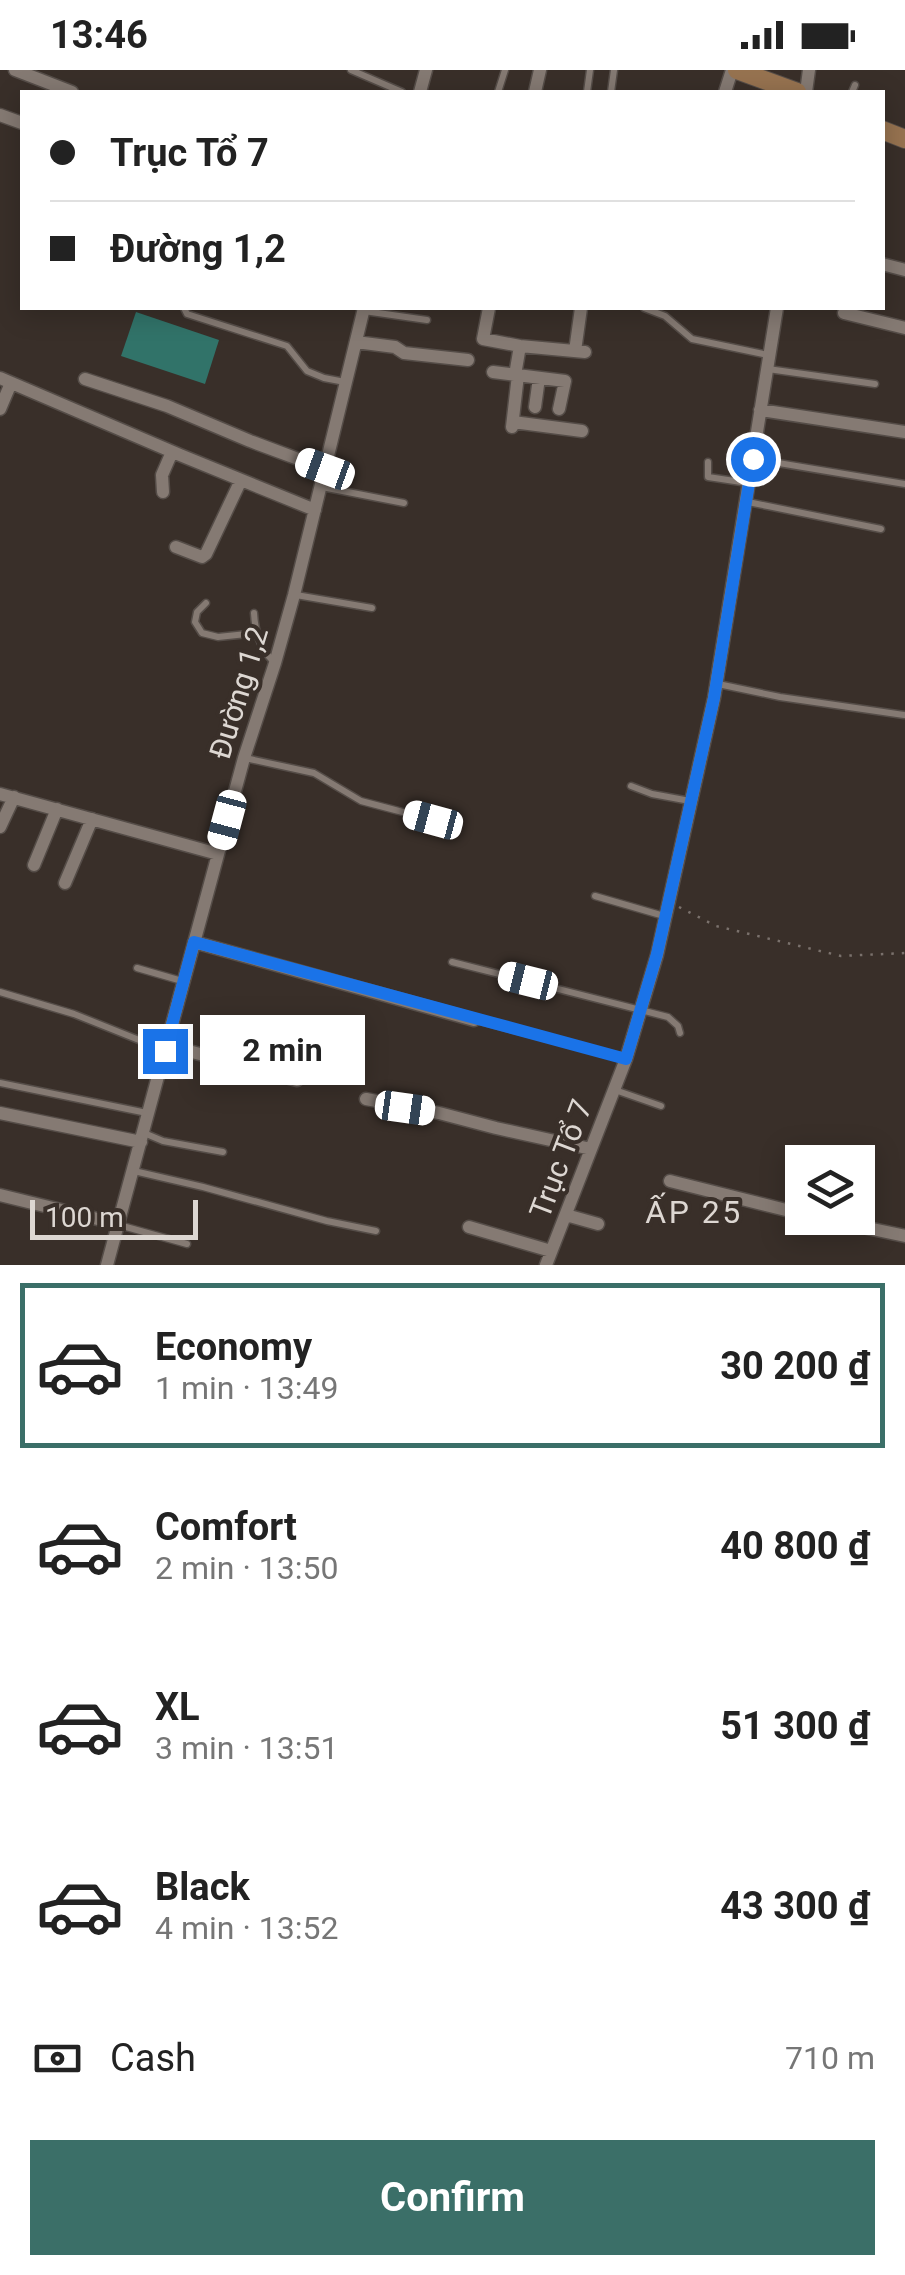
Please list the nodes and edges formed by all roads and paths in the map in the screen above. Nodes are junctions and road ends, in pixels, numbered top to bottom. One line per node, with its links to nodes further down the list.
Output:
1 (15, 70): 4 (street)
2 (352, 70): 5 (lane)
3 (735, 70): 6 (street)
4 (67, 90)
5 (397, 90)
6 (791, 90)
7 (185, 310): 26 (lane)
8 (363, 310): 17 (street, Đường 1,2)
9 (369, 310): 15 (lane)
10 (489, 310): 18 (street)
11 (580, 310): 18 (street)
12 (652, 310): 20 (lane)
13 (777, 310): 20 (street, Trục Tổ 7)
14 (844, 313): 16 (street)
15 (428, 320)
16 (905, 328)
17 (356, 342): 19 (street); 26 (street, Đường 1,2)
18 (520, 346): 22 (street)
19 (468, 360)
20 (768, 362): 27 (lane); 31 (street, Trục Tổ 7)
21 (493, 372): 22 (street)
22 (516, 375): 24 (street); 32 (street)
23 (85, 378): 37 (street)
24 (539, 378): 28 (street); 30 (street)
25 (6, 380): 29 (street); 34 (street)
26 (346, 382): 37 (street, Đường 1,2)
27 (875, 384)
28 (536, 406)
29 (0, 409)
30 (560, 409)
31 (760, 410): 33 (street); 35 (street, Trục Tổ 7)
32 (582, 431)
33 (905, 432)
34 (172, 452): 38 (street); 42 (street)
35 (753, 459): 39 (street, Trục Tổ 7); 40 (lane)
36 (708, 462): 39 (lane)
37 (325, 469): 41 (street, Đường 1,2)
38 (241, 480): 45 (street); 47 (street)
39 (750, 483): 44 (street, Trục Tổ 7)
40 (905, 484)
41 (321, 487): 43 (lane); 45 (street, Đường 1,2)
42 (164, 492)
43 (404, 502)
44 (747, 502): 46 (lane); 54 (street, Trục Tổ 7)
45 (315, 510): 48 (street, Đường 1,2)
46 (881, 529)
47 (176, 547)
48 (294, 595): 50 (lane); 53 (street, Đường 1,2)
49 (206, 603): 52 (lane)
50 (372, 608)
51 (254, 613): 52 (lane)
52 (257, 633): 53 (lane)
53 (275, 663): 56 (street, Đường 1,2)
54 (717, 683): 55 (lane); 59 (street, Trục Tổ 7)
55 (904, 716)
56 (244, 758): 62 (lane); 64 (street, Đường 1,2)
57 (631, 786): 59 (lane)
58 (7, 796): 60 (street); 63 (street)
59 (691, 802): 68 (street, Trục Tổ 7)
60 (57, 809): 61 (street); 65 (street)
61 (92, 819): 64 (street); 66 (street)
62 (433, 820)
63 (0, 827)
64 (218, 854): 70 (street, Đường 1,2)
65 (34, 865)
66 (66, 883)
67 (595, 896): 69 (lane)
68 (669, 902): 69 (street, Trục Tổ 7); 71 (path)
69 (666, 916): 76 (street, Trục Tổ 7)
70 (194, 942): 74 (street, Đường 1,2); 77 (street)
71 (905, 953)
72 (452, 962): 76 (lane)
73 (137, 968): 74 (lane)
74 (184, 981): 79 (street, Đường 1,2)
75 (0, 992): 79 (lane)
76 (641, 1008): 78 (lane); 80 (street, Trục Tổ 7)
77 (474, 1020): 80 (lane)
78 (680, 1033)
79 (166, 1048): 81 (street); 87 (street, Đường 1,2)
80 (626, 1059): 83 (street, Trục Tổ 7)
81 (297, 1080)
82 (0, 1083): 87 (lane)
83 (614, 1090): 85 (lane); 89 (street, Trục Tổ 7)
84 (366, 1100): 89 (street)
85 (661, 1106)
86 (0, 1113): 88 (street)
87 (148, 1113): 88 (street, Đường 1,2)
88 (142, 1137): 90 (lane); 91 (street, Đường 1,2)
89 (592, 1150): 95 (street, Trục Tổ 7)
90 (223, 1152)
91 (133, 1170): 96 (street, Đường 1,2); 100 (lane)
92 (670, 1182): 94 (street)
93 (0, 1195): 96 (street)
94 (785, 1210)
95 (566, 1215): 97 (street); 103 (street, Trục Tổ 7)
96 (118, 1224): 102 (lane); 104 (street, Đường 1,2)
97 (598, 1224)
98 (470, 1227): 103 (street)
99 (875, 1230): 101 (street)
100 (376, 1231)
101 (905, 1236)
102 (187, 1244)
103 (552, 1251): 105 (street, Trục Tổ 7)
104 (107, 1265)
105 (546, 1265)

